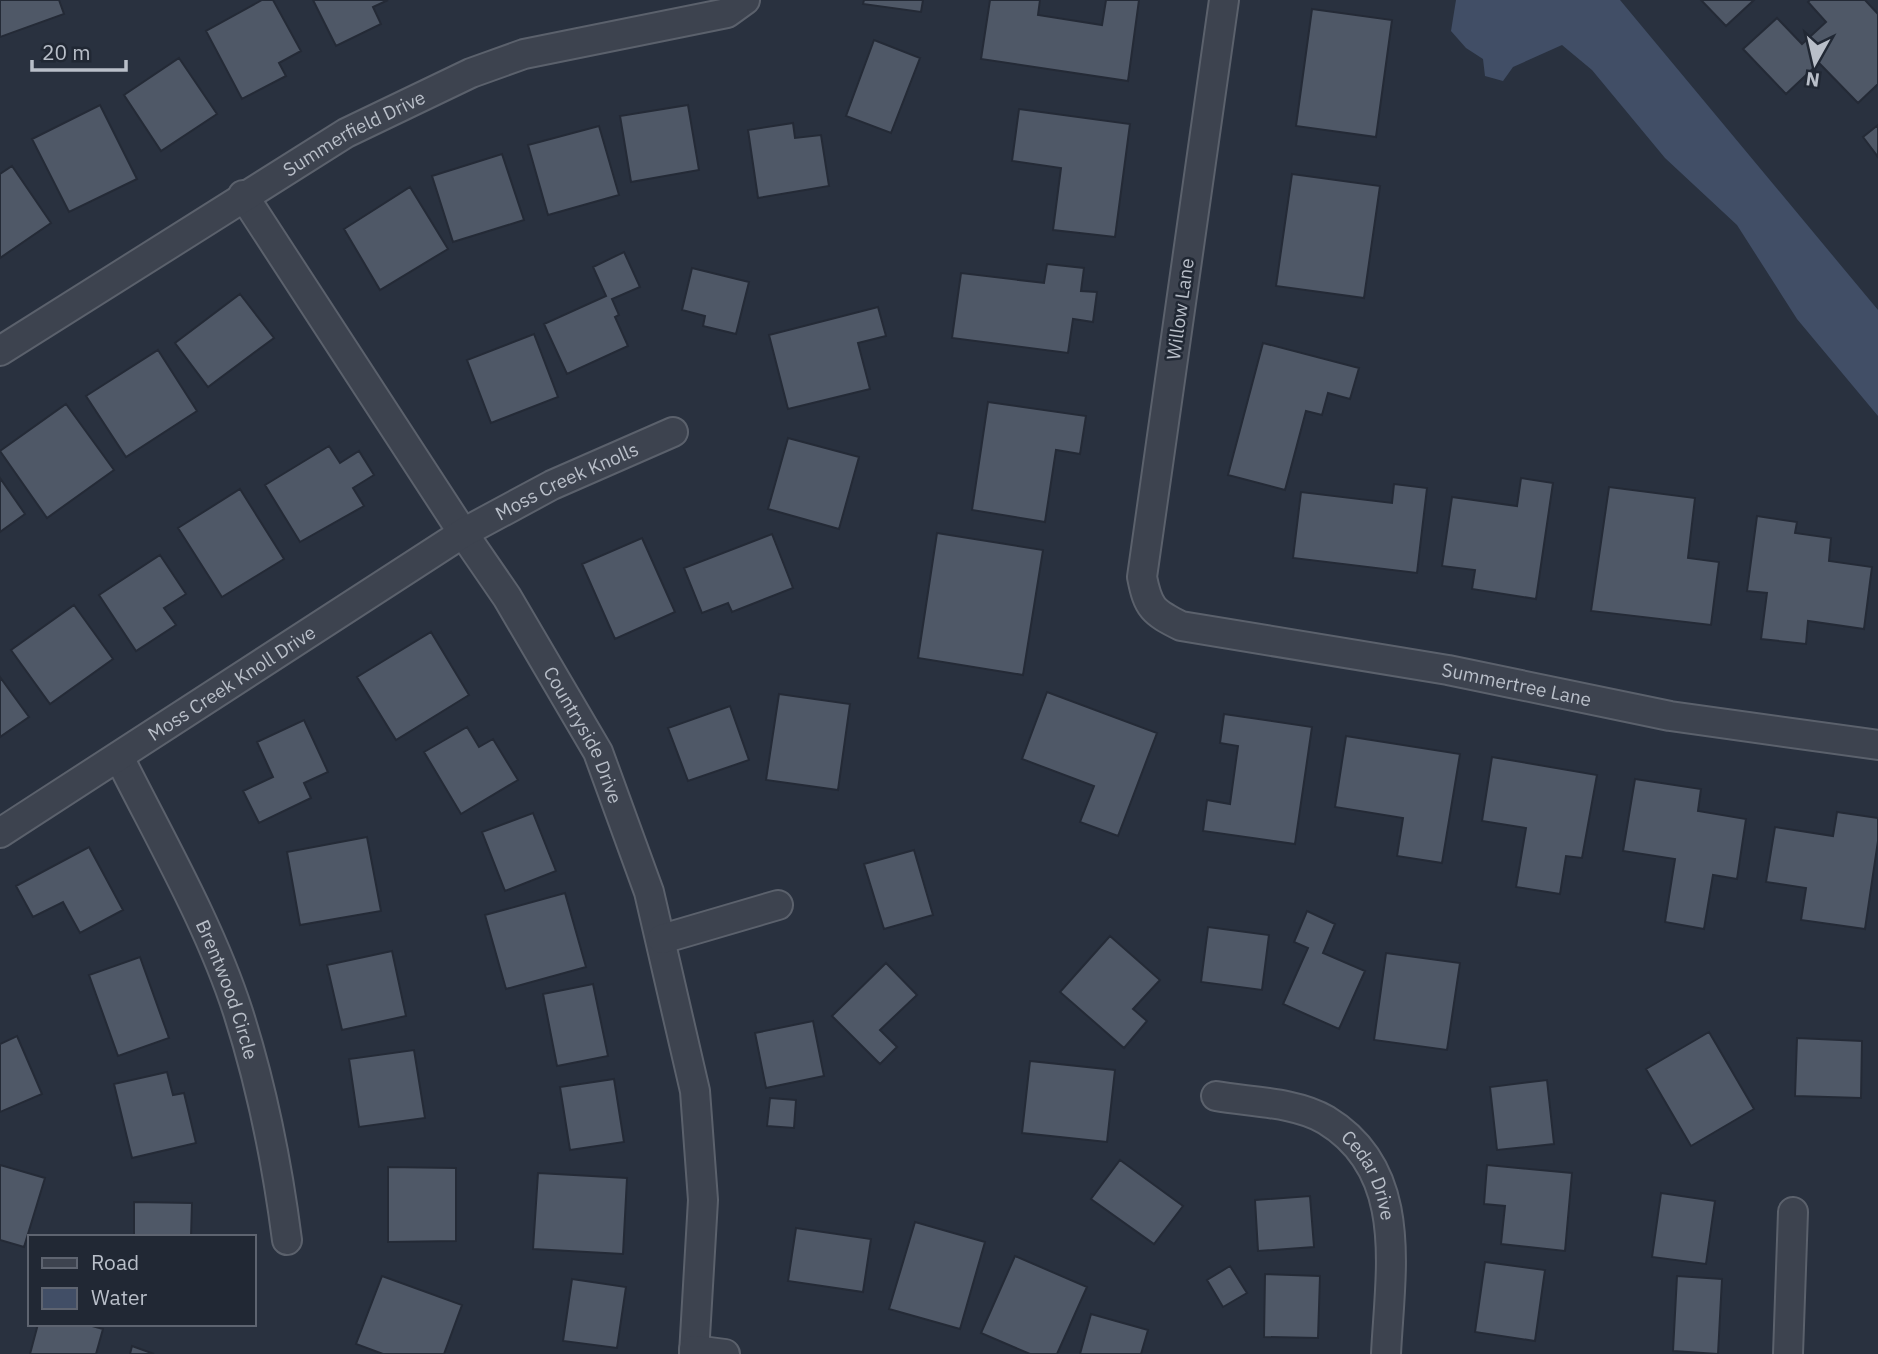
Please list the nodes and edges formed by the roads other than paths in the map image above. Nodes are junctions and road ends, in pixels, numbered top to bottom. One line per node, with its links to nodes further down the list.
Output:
1 (745, 0): 3 (street, Summerfield Drive)
2 (1224, 0): 7 (street, Willow Lane)
3 (243, 195): 4 (street, Summerfield Drive); 6 (street, Countryside Drive)
4 (0, 351)
5 (673, 432): 6 (street, Moss Creek Knolls)
6 (463, 533): 9 (street, Moss Creek Knoll Drive); 12 (street, Countryside Drive)
7 (1157, 614): 8 (street, Summertree Lane)
8 (1878, 745)
9 (119, 757): 10 (street, Moss Creek Knoll Drive); 15 (street, Brentwood Circle)
10 (0, 833)
11 (778, 905): 12 (street)
12 (662, 939): 16 (street, Countryside Drive)
13 (1216, 1097): 18 (street, Cedar Drive)
14 (1793, 1213): 19 (street)
15 (288, 1240)
16 (694, 1352): 17 (street)
17 (726, 1354)
18 (1386, 1354)
19 (1788, 1354)

